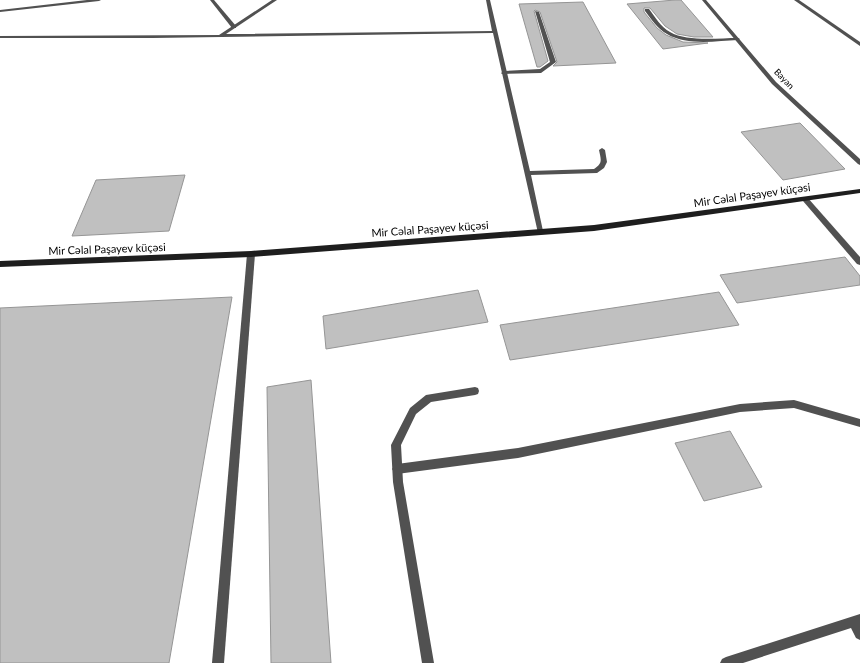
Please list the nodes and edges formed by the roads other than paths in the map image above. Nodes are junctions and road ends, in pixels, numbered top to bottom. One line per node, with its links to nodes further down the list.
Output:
1 (99, 0): 8 (street)
2 (212, 0): 10 (street)
3 (276, 0): 10 (street)
4 (488, 0): 11 (street)
5 (704, 0): 14 (street, Bayan)
6 (796, 0): 15 (street)
7 (646, 10): 14 (street)
8 (0, 12)
9 (537, 12): 16 (street)
10 (234, 27): 12 (street)
11 (495, 32): 12 (street); 16 (street)
12 (219, 36): 13 (street)
13 (0, 37)
14 (738, 39): 18 (street, Bayan)
15 (860, 44)
16 (504, 73): 19 (street)
17 (602, 150): 19 (street)
18 (860, 163)
19 (527, 173): 22 (street)
20 (860, 191): 21 (street, Mir Cəlal Paşayev küçəsi)
21 (805, 199): 22 (street, Mir Cəlal Paşayev küçəsi); 24 (street)
22 (540, 231): 23 (street, Mir Cəlal Paşayev küçəsi)
23 (251, 254): 25 (street, Mir Cəlal Paşayev küçəsi); 32 (street)
24 (860, 262)
25 (0, 264)
26 (474, 391): 28 (street)
27 (860, 422): 28 (street)
28 (397, 469): 33 (street)
29 (856, 620): 30 (street); 31 (street)
30 (860, 634)
31 (739, 661): 34 (street)
32 (218, 663)
33 (428, 663)
34 (726, 663)

